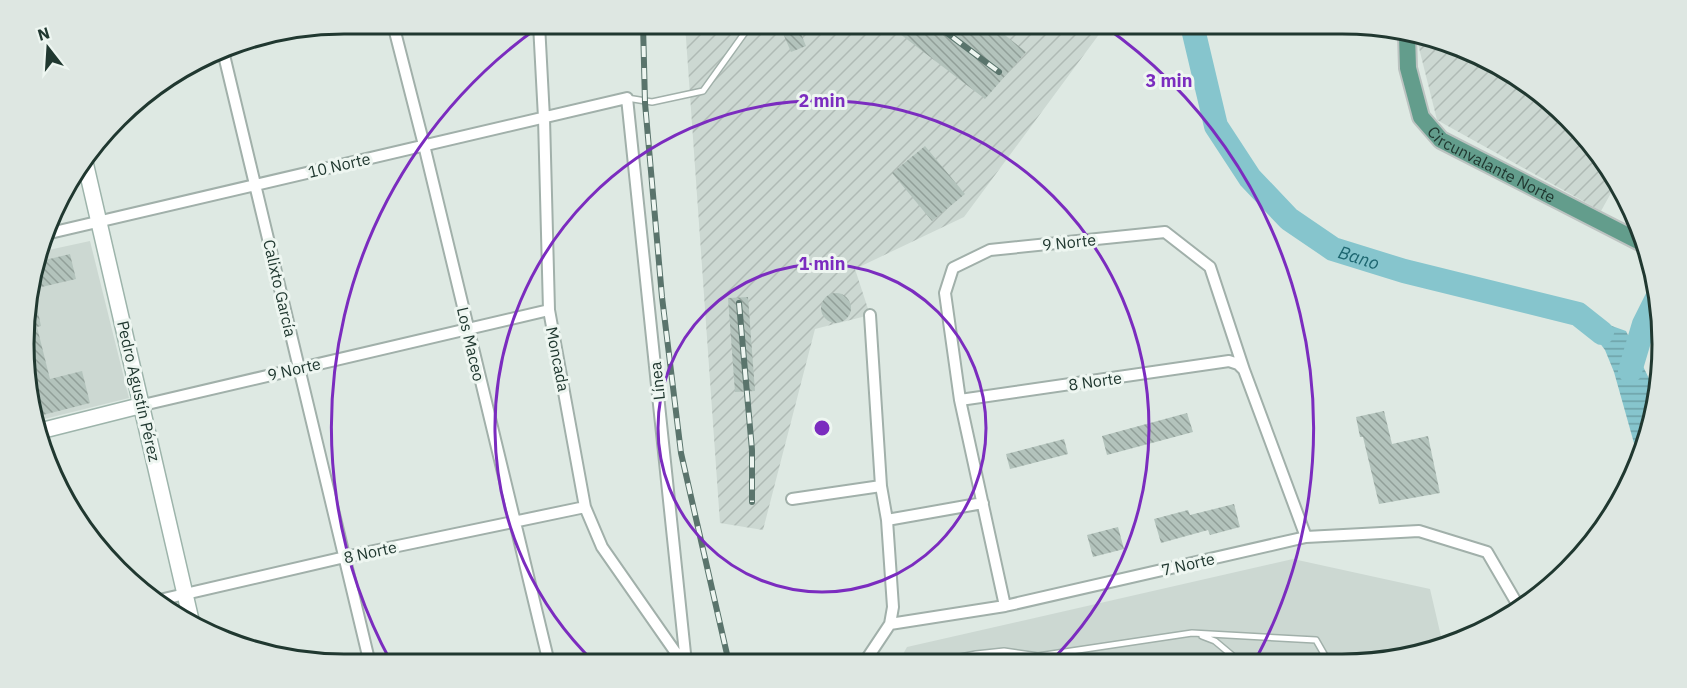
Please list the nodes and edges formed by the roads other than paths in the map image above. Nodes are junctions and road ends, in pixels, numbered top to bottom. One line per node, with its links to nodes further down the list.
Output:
1 (396, 34): 8 (street, Los Maceo)
2 (540, 34): 7 (street, Moncada)
3 (744, 34): 6 (lane)
4 (1407, 41): 13 (main road, Circunvalante Norte)
5 (225, 59): 10 (street, Calixto García)
6 (627, 98): 7 (street, 10 Norte); 40 (street, Línea)
7 (544, 118): 8 (street, 10 Norte); 14 (street, Moncada)
8 (424, 145): 10 (street, 10 Norte); 16 (street, Los Maceo)
9 (87, 172): 11 (main road, Pedro Agustín Pérez)
10 (255, 185): 11 (street, 10 Norte); 17 (street, Calixto García)
11 (99, 221): 12 (street, 10 Norte); 20 (main road, Pedro Agustín Pérez)
12 (56, 232)
13 (1633, 238)
14 (549, 310): 16 (street, 9 Norte); 25 (street, Moncada)
15 (870, 315): 22 (street)
16 (468, 328): 17 (street, 9 Norte); 27 (street, Los Maceo)
17 (299, 368): 20 (street, 9 Norte); 29 (street, Calixto García)
18 (1244, 370): 19 (street, 8 Norte); 19 (street, 9 Norte); 28 (street, 9 Norte)
19 (960, 400): 24 (street)
20 (143, 405): 21 (main road, 9 Norte); 30 (main road, Pedro Agustín Pérez)
21 (47, 429)
22 (881, 486): 23 (street); 26 (street)
23 (792, 499)
24 (983, 503): 26 (street); 33 (street)
25 (585, 507): 27 (street, 8 Norte); 39 (street, Moncada)
26 (887, 520): 35 (street)
27 (514, 522): 29 (street, 8 Norte); 38 (street, Los Maceo)
28 (1306, 537): 32 (street, 7 Norte); 33 (street, 7 Norte)
29 (345, 558): 30 (street, 8 Norte); 37 (street, Calixto García)
30 (185, 594): 31 (street, 8 Norte); 34 (main road, Pedro Agustín Pérez)
31 (168, 598)
32 (1515, 601)
33 (1005, 606): 35 (street, 7 Norte)
34 (189, 612)
35 (890, 624): 41 (street)
36 (1192, 633): 44 (lane); 45 (lane); 46 (lane)
37 (368, 654)
38 (547, 654)
39 (678, 654)
40 (683, 654)
41 (870, 654)
42 (976, 654): 43 (lane)
43 (1024, 654)
44 (1051, 654)
45 (1231, 654)
46 (1324, 654)

